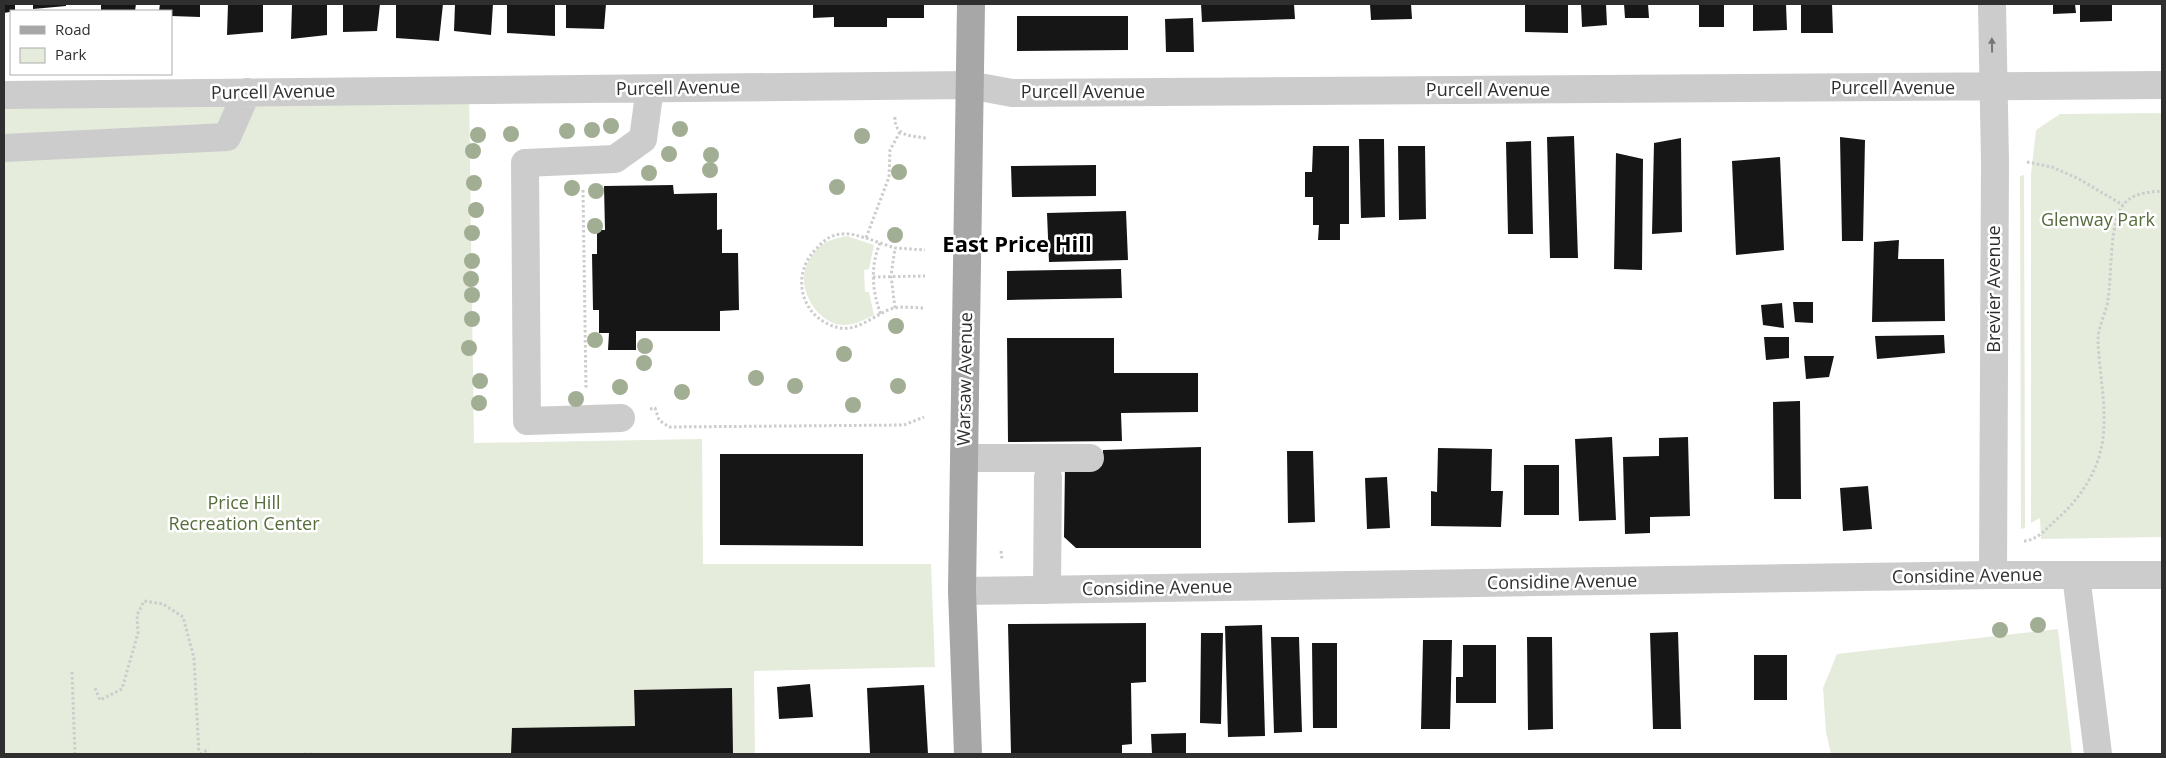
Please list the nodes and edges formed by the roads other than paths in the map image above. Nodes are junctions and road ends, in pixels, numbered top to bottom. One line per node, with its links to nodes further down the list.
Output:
1 (971, 4): 3 (main road, Warsaw Avenue)
2 (1992, 4): 5 (street, Brevier Avenue, one-way to 2)
3 (969, 85): 5 (street, Purcell Avenue); 6 (street, Purcell Avenue); 11 (main road, Warsaw Avenue)
4 (2162, 86): 5 (street, Purcell Avenue)
5 (1993, 87): 14 (street, Brevier Avenue)
6 (650, 88): 7 (street, Purcell Avenue); 10 (street)
7 (247, 92): 8 (street, Purcell Avenue); 9 (street)
8 (4, 95)
9 (4, 148)
10 (621, 418)
11 (964, 458): 12 (street); 18 (main road, Warsaw Avenue)
12 (1090, 458)
13 (1048, 477): 17 (street)
14 (1993, 575): 15 (street, Considine Avenue); 17 (street, Considine Avenue)
15 (2076, 575): 16 (street, Considine Avenue); 20 (street)
16 (2162, 575)
17 (1047, 590): 18 (street, Considine Avenue)
18 (962, 591): 19 (main road, Warsaw Avenue)
19 (968, 754)
20 (2098, 754)

